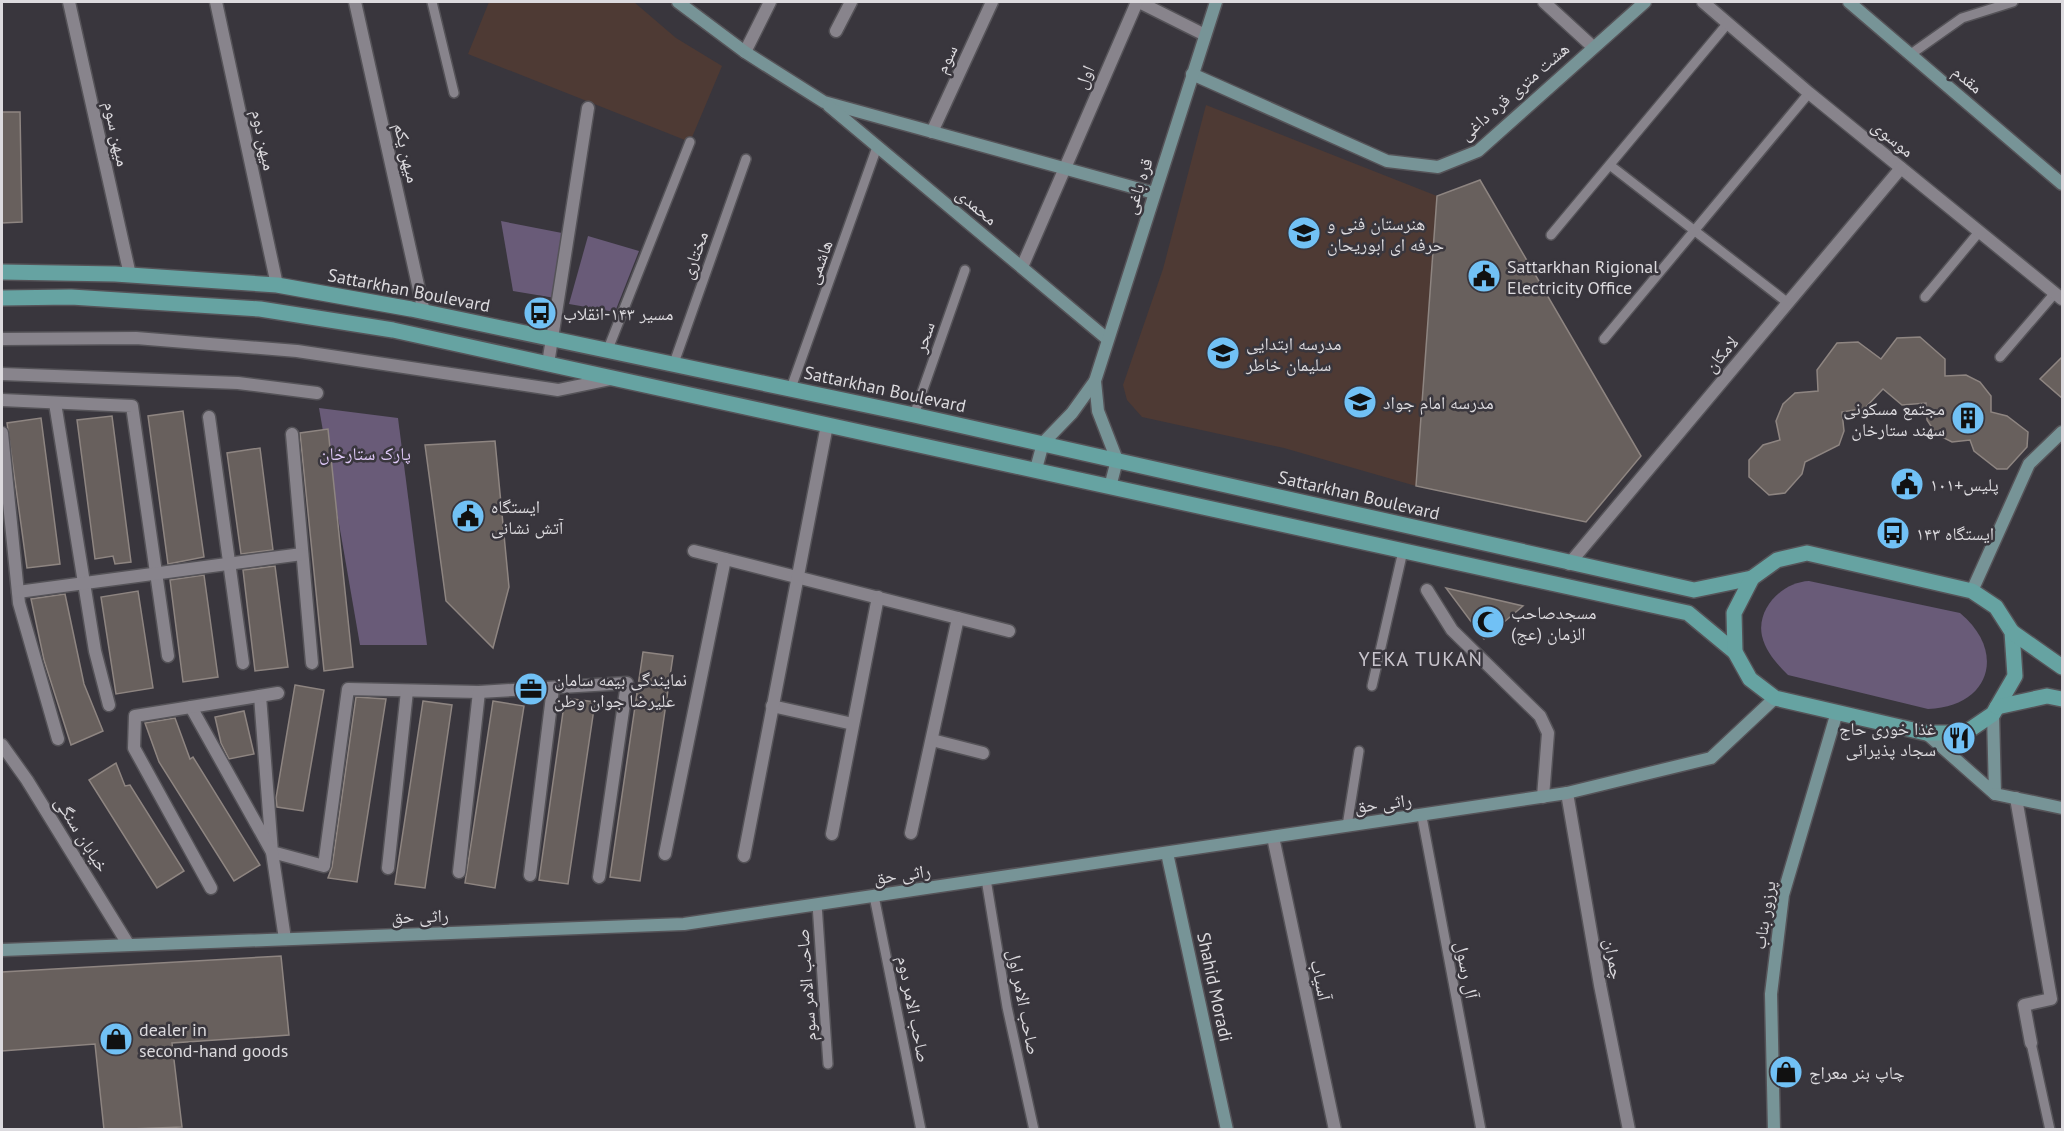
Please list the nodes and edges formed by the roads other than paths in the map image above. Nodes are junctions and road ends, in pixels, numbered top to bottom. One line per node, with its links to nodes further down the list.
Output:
1 (69, 2): 42 (street, میهن سوم)
2 (216, 2): 43 (street, میهن دوم)
3 (355, 2): 48 (street, میهن یکم)
4 (432, 2): 23 (lane)
5 (678, 2): 20 (main road, محمدی)
6 (770, 2): 20 (street)
7 (851, 2): 17 (street)
8 (992, 2): 27 (street, سوم)
9 (1138, 2): 18 (street); 32 (street, اول)
10 (1216, 2): 18 (main road, قره باغی)
11 (1544, 2): 19 (street)
12 (1645, 2): 19 (main road, هشت متری قره داغی)
13 (1703, 2): 16 (street, موسوی)
14 (1849, 2): 21 (main road, مقدم)
15 (2013, 2): 21 (lane)
16 (1728, 23): 24 (street, موسوی); 31 (lane)
17 (836, 31)
18 (1205, 34): 22 (main road, قره باغی)
19 (1593, 47): 22 (main road, هشت متری قره داغی)
20 (745, 52): 25 (main road, محمدی)
21 (1911, 54): 34 (main road, مقدم)
22 (1192, 74): 35 (main road, قره باغی)
23 (454, 93)
24 (1809, 93): 33 (street, موسوی); 36 (lane)
25 (824, 102): 27 (main road, محمدی); 29 (main road, محمدی)
26 (588, 108): 49 (street)
27 (932, 132): 32 (main road, محمدی)
28 (690, 142): 53 (lane)
29 (877, 147): 39 (main road, محمدی); 60 (lane, هاشمی)
30 (746, 159): 55 (lane, مختاری)
31 (1611, 165): 36 (lane); 38 (lane)
32 (1064, 168): 35 (main road, محمدی); 39 (street, اول)
33 (1901, 168): 37 (street, موسوی); 47 (street, لامکان)
34 (2062, 184)
35 (1155, 193): 50 (main road, قره باغی)
36 (1694, 231): 47 (lane); 52 (lane)
37 (1979, 232): 44 (street, موسوی); 45 (lane)
38 (1551, 236)
39 (1022, 267): 50 (main road, محمدی)
40 (964, 270): 64 (lane, سحر)
41 (2, 272): 42 (main road, Sattarkhan Boulevard)
42 (130, 275): 43 (main road, Sattarkhan Boulevard)
43 (277, 285): 48 (main road, Sattarkhan Boulevard)
44 (2059, 296): 54 (lane)
45 (1925, 297)
46 (2, 298): 56 (main road)
47 (1788, 303): 79 (street, لامکان)
48 (424, 312): 49 (main road, Sattarkhan Boulevard)
49 (553, 338): 53 (main road, Sattarkhan Boulevard); 56 (street)
50 (1106, 338): 59 (main road, قره باغی)
51 (2, 339): 58 (street)
52 (1604, 339)
53 (608, 349): 55 (main road, Sattarkhan Boulevard)
54 (2000, 357)
55 (674, 363): 60 (main road, Sattarkhan Boulevard)
56 (548, 364): 58 (main road)
57 (2, 374): 61 (street)
58 (614, 378): 66 (main road)
59 (1095, 381): 70 (main road, قره باغی); 71 (main road, قره باغی)
60 (791, 388): 64 (main road, Sattarkhan Boulevard)
61 (317, 393)
62 (2, 400): 63 (street)
63 (55, 403): 80 (street); 83 (street)
64 (914, 415): 70 (main road, Sattarkhan Boulevard)
65 (209, 417): 78 (street)
66 (826, 425): 72 (main road); 81 (street)
67 (2062, 432): 85 (main road)
68 (2, 433): 86 (street)
69 (292, 434): 76 (street)
70 (1042, 443): 71 (main road, Sattarkhan Boulevard); 72 (main road)
71 (1117, 460): 73 (main road); 79 (main road, Sattarkhan Boulevard)
72 (1036, 469): 73 (main road)
73 (1110, 487): 75 (main road)
74 (694, 551): 77 (street)
75 (1403, 551): 91 (main road); 96 (lane)
76 (302, 554): 78 (street); 94 (street)
77 (725, 559): 81 (street); 128 (street)
78 (229, 563): 80 (street); 93 (street)
79 (1569, 564): 82 (main road, Sattarkhan Boulevard)
80 (156, 573): 83 (street); 92 (street)
81 (796, 577): 87 (street); 105 (street)
82 (1752, 578): 85 (main road); 91 (main road)
83 (84, 583): 86 (street); 104 (street)
84 (1427, 591): 118 (street)
85 (1972, 591): 90 (main road)
86 (18, 592): 111 (street)
87 (878, 597): 88 (street); 109 (street)
88 (958, 618): 89 (street); 112 (street)
89 (1009, 631)
90 (2012, 632): 95 (main road); 107 (main road)
91 (1735, 652): 102 (main road)
92 (168, 656)
93 (243, 663)
94 (312, 663)
95 (2062, 667)
96 (1372, 686)
97 (553, 688): 99 (street); 132 (street); 133 (street)
98 (407, 691): 99 (street); 126 (street); 130 (street)
99 (479, 692): 131 (street)
100 (278, 693): 101 (street)
101 (260, 696): 106 (street); 126 (street)
102 (1775, 698): 108 (main road); 116 (main road, راثی حق)
103 (2062, 699): 107 (main road)
104 (109, 705)
105 (772, 706): 109 (street); 129 (street)
106 (191, 707): 126 (street); 135 (street)
107 (1995, 711): 110 (main road); 117 (main road)
108 (1837, 712): 110 (main road); 149 (main road, پرزور بناب)
109 (853, 724): 124 (street)
110 (1926, 733): 117 (main road)
111 (58, 739)
112 (932, 740): 115 (street); 123 (street)
113 (2, 745): 139 (street, خیابان سنگی)
114 (1359, 750): 122 (lane)
115 (983, 753)
116 (1567, 793): 118 (main road, راثی حق); 148 (street, چمران)
117 (1995, 794): 119 (main road)
118 (1543, 797): 121 (main road, راثی حق)
119 (2016, 798): 120 (main road); 141 (street)
120 (2062, 808)
121 (1422, 817): 122 (main road, راثی حق); 147 (lane, آل رسول)
122 (1347, 826): 125 (main road, راثی حق)
123 (911, 833)
124 (832, 834)
125 (1273, 837): 127 (main road, راثی حق); 146 (street, آسیاب)
126 (272, 852): 138 (street)
127 (1167, 853): 134 (main road, راثی حق); 145 (main road, Shahid Moradi)
128 (665, 854)
129 (744, 856)
130 (388, 868)
131 (459, 872)
132 (530, 875)
133 (599, 878)
134 (986, 879): 136 (main road, راثی حق); 144 (lane, صاحب الامر اول)
135 (212, 888)
136 (874, 896): 137 (main road, راثی حق); 143 (lane, صاحب الامر دوم)
137 (817, 904): 138 (main road, راثی حق); 142 (lane, صاحب الامر سوم)
138 (285, 939): 139 (main road, راثی حق)
139 (128, 944): 140 (main road, راثی حق)
140 (2, 950)
141 (2031, 1043): 150 (lane)
142 (828, 1064)
143 (921, 1130)
144 (1034, 1130)
145 (1227, 1130)
146 (1335, 1130)
147 (1481, 1130)
148 (1629, 1130)
149 (1774, 1130)
150 (2049, 1130)

